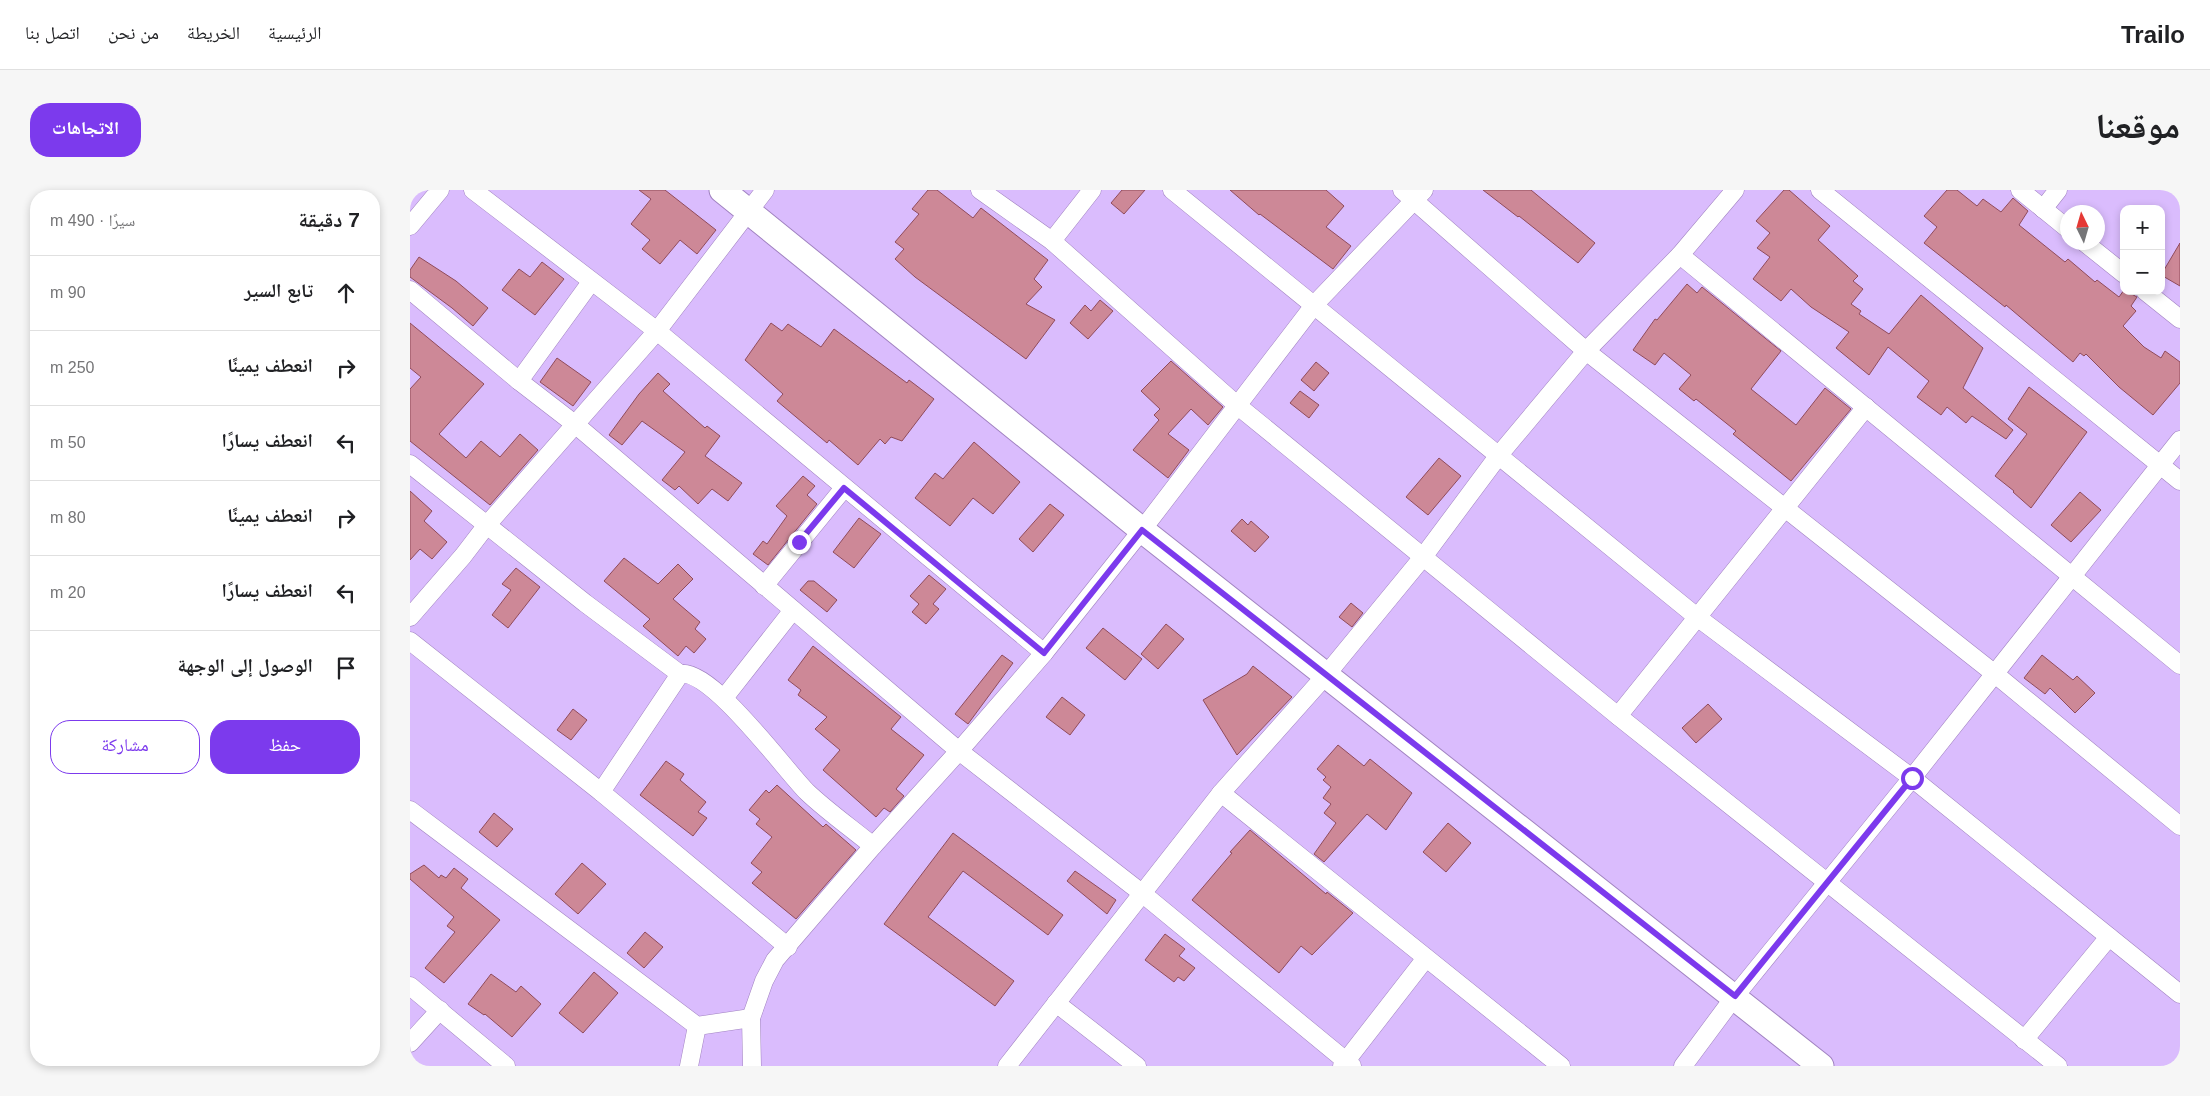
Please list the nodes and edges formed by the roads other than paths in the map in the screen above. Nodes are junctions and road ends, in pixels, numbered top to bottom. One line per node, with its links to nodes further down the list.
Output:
1 (440, 190): 16 (street)
2 (473, 190): 21 (street)
3 (722, 190): 14 (street)
4 (765, 190): 14 (street)
5 (980, 190): 17 (street)
6 (1092, 190): 17 (street)
7 (1172, 190): 24 (street)
8 (1735, 190): 19 (street)
9 (1820, 190): 35 (street)
10 (2020, 190): 13 (street)
11 (2058, 190): 13 (street)
12 (1414, 193): 24 (street); 27 (street)
13 (2043, 209): 15 (street)
14 (748, 212): 26 (street); 40 (street)
15 (2060, 223)
16 (410, 226)
17 (1052, 241): 29 (street)
18 (2094, 250): 20 (street)
19 (1680, 255): 27 (street); 30 (street)
20 (2120, 271)
21 (591, 282): 26 (street); 28 (street)
22 (410, 290): 28 (street)
23 (2150, 295): 25 (street)
24 (1315, 304): 29 (street); 33 (street)
25 (2180, 319)
26 (658, 330): 31 (street); 37 (street)
27 (1586, 351): 33 (street); 38 (street)
28 (519, 381): 31 (street)
29 (1238, 406): 40 (street); 41 (street)
30 (1866, 407): 38 (street); 42 (street)
31 (576, 425): 39 (street); 43 (street)
32 (2180, 440): 35 (street)
33 (1499, 455): 41 (street); 46 (street)
34 (410, 464): 39 (street)
35 (2160, 465): 36 (street); 42 (street)
36 (2180, 481)
37 (844, 488): 43 (street); 48 (street)
38 (1786, 509): 46 (street); 51 (street)
39 (486, 526): 45 (street); 50 (street)
40 (1142, 530): 48 (street); 52 (street)
41 (1423, 557): 52 (street); 54 (street)
42 (2071, 577): 49 (street); 51 (street)
43 (764, 586): 44 (street)
44 (793, 610): 53 (street); 55 (street)
45 (410, 617)
46 (1697, 617): 54 (street); 56 (street)
47 (410, 641): 57 (street)
48 (1044, 653): 55 (street)
49 (2180, 665)
50 (680, 674): 53 (street); 57 (street)
51 (1995, 674): 56 (street); 60 (street)
52 (1326, 676): 58 (street); 69 (street)
53 (724, 698): 61 (street)
54 (1618, 716): 62 (street)
55 (959, 751): 61 (street); 63 (street)
56 (1912, 778): 62 (street); 64 (street)
57 (601, 792): 65 (street)
58 (1221, 793): 63 (street); 66 (street)
59 (410, 810): 73 (street)
60 (2180, 826)
61 (873, 846): 65 (street)
62 (1826, 882): 69 (street); 74 (street)
63 (1143, 894): 70 (street); 76 (street)
64 (2109, 937): 68 (street); 74 (street)
65 (788, 947): 72 (street)
66 (1426, 958): 76 (street); 82 (street)
67 (410, 986): 71 (street)
68 (2180, 994)
69 (1735, 996): 83 (street); 84 (street)
70 (1056, 1003): 80 (street); 81 (street)
71 (440, 1010): 75 (street); 77 (street)
72 (751, 1018): 73 (street); 79 (street)
73 (697, 1026): 78 (street)
74 (2024, 1040): 85 (street)
75 (410, 1043)
76 (1346, 1064)
77 (506, 1066)
78 (689, 1066)
79 (752, 1066)
80 (1007, 1066)
81 (1137, 1066)
82 (1561, 1066)
83 (1683, 1066)
84 (1821, 1066)
85 (2058, 1066)

